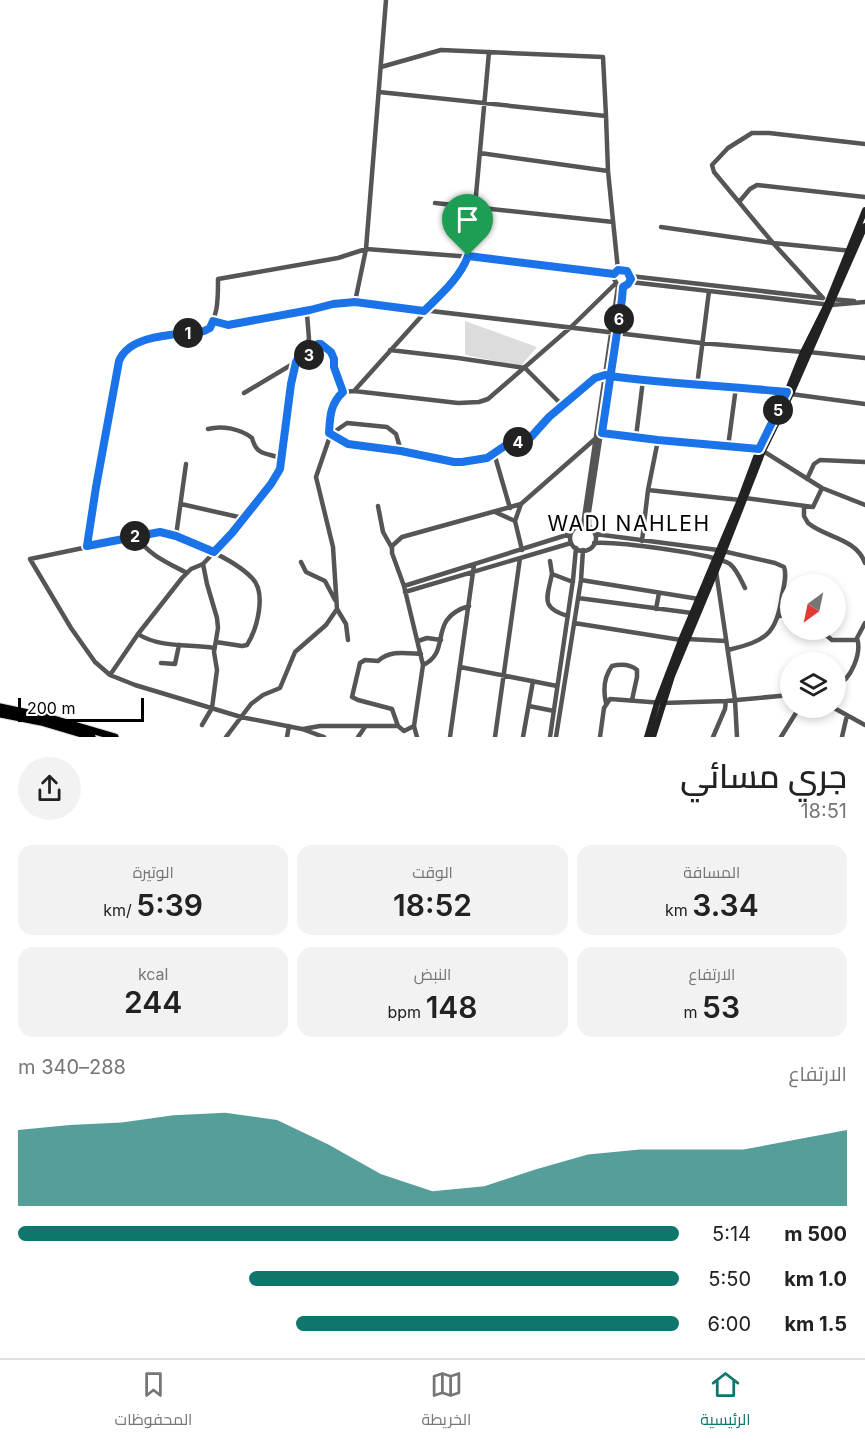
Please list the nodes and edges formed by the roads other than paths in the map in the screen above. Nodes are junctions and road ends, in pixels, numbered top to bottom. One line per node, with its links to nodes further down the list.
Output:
1 (386, 0): 3 (street)
2 (489, 52): 3 (street); 5 (street); 6 (street)
3 (381, 67): 4 (street)
4 (379, 92): 5 (street); 19 (street)
5 (485, 105): 6 (street); 8 (street)
6 (606, 116): 9 (street)
7 (865, 144): 11 (street)
8 (480, 153): 9 (street); 13 (street)
9 (608, 171): 15 (street)
10 (865, 197): 11 (street)
11 (739, 202): 18 (street)
12 (435, 203): 13 (street)
13 (475, 206): 15 (street); 21 (street)
14 (865, 210): 20 (main road)
15 (613, 222): 22 (street)
16 (865, 226): 20 (main road)
17 (661, 227): 18 (street)
18 (773, 243): 20 (street); 28 (street)
19 (366, 249): 21 (street); 29 (street); 33 (street)
20 (852, 251): 28 (main road)
21 (468, 256): 22 (street); 32 (street)
22 (616, 272): 23 (street); 25 (street)
23 (630, 279): 24 (street); 25 (street)
24 (668, 284): 26 (street); 27 (street)
25 (619, 286): 34 (street); 35 (street); 36 (street)
26 (710, 286): 27 (street); 28 (street)
27 (709, 292): 28 (street); 37 (street)
28 (828, 301): 30 (street); 39 (main road)
29 (355, 302): 31 (street); 32 (street)
30 (864, 302)
31 (310, 310): 33 (street); 40 (street)
32 (424, 311): 34 (street); 38 (street)
33 (213, 321): 88 (street)
34 (571, 327): 35 (street); 43 (street)
35 (610, 333): 36 (street); 44 (street)
36 (617, 333): 37 (street); 44 (street)
37 (701, 343): 39 (street); 46 (street)
38 (390, 350): 43 (street); 48 (street)
39 (806, 352): 41 (street); 51 (main road)
40 (300, 355): 42 (street); 49 (street)
41 (865, 358)
42 (296, 362): 50 (street); 64 (street)
43 (525, 368): 48 (street); 53 (street)
44 (607, 376): 45 (street); 53 (street); 55 (street); 58 (street)
45 (643, 380): 46 (street); 57 (street)
46 (697, 386): 47 (street)
47 (736, 387): 51 (street); 60 (street)
48 (354, 391): 49 (street)
49 (343, 392): 56 (street)
50 (244, 393)
51 (789, 393): 52 (street); 61 (main road)
52 (865, 404)
53 (562, 405): 63 (street)
54 (208, 429): 64 (street)
55 (602, 433): 57 (street); 80 (street)
56 (330, 434): 62 (street); 62 (street); 116 (street)
57 (636, 437): 59 (street)
58 (595, 439): 72 (street); 80 (street)
59 (658, 440): 60 (street); 69 (street)
60 (728, 447): 61 (street)
61 (761, 450): 67 (street); 70 (main road)
62 (401, 451): 63 (street)
63 (494, 453): 76 (street)
64 (283, 459): 78 (street)
65 (865, 462): 67 (street)
66 (186, 464): 71 (street)
67 (807, 479): 68 (street)
68 (822, 488): 73 (street); 75 (street)
69 (648, 490): 70 (street); 87 (street)
70 (742, 499): 75 (street); 93 (main road)
71 (181, 504): 78 (street); 84 (street)
72 (521, 504): 76 (street); 79 (street)
73 (865, 505)
74 (378, 506): 89 (street)
75 (804, 507): 100 (street)
76 (510, 508): 77 (street)
77 (495, 512): 79 (street); 89 (street)
78 (243, 518): 94 (street)
79 (515, 521): 91 (street)
80 (586, 526): 81 (street); 82 (street)
81 (570, 534): 85 (street); 91 (street)
82 (595, 534): 86 (street); 87 (street)
83 (137, 536): 84 (street); 88 (street); 106 (street)
84 (176, 536): 94 (street)
85 (571, 543): 90 (street); 95 (street)
86 (594, 543): 87 (street); 92 (street)
87 (642, 544): 93 (street); 96 (street)
88 (87, 546): 140 (street)
89 (392, 548): 110 (street)
90 (576, 548): 92 (street); 99 (street)
91 (522, 550): 102 (street)
92 (583, 550): 103 (street)
93 (721, 551): 96 (main road); 122 (street)
94 (214, 552): 101 (street); 134 (street)
95 (520, 558): 104 (street); 141 (street)
96 (718, 560): 105 (main road); 111 (street); 115 (main road)
97 (550, 561): 107 (street)
98 (301, 562): 116 (street)
99 (575, 563): 103 (street); 109 (street)
100 (865, 563)
101 (203, 564): 106 (street); 134 (street)
102 (474, 565): 104 (street); 110 (street)
103 (582, 565): 108 (street)
104 (474, 571): 112 (street); 117 (street)
105 (716, 571): 126 (main road); 131 (street)
106 (187, 573): 125 (street)
107 (552, 574): 109 (street); 121 (street)
108 (581, 580): 113 (street); 114 (street)
109 (573, 582): 121 (street)
110 (404, 585): 112 (street)
111 (745, 588)
112 (405, 592): 130 (street)
113 (659, 593): 115 (street); 119 (street)
114 (578, 598): 119 (street); 123 (street)
115 (699, 599): 120 (main road)
116 (337, 603): 118 (street)
117 (469, 606): 128 (street); 139 (street)
118 (337, 609): 127 (street); 157 (street)
119 (656, 609): 120 (street)
120 (692, 613): 126 (main road)
121 (568, 616): 144 (street)
122 (779, 616): 135 (street)
123 (574, 623): 126 (street); 178 (street)
124 (865, 623): 132 (street)
125 (138, 634): 133 (street); 140 (street)
126 (684, 639): 131 (street); 150 (main road)
127 (348, 640)
128 (441, 640): 130 (street); 138 (street)
129 (832, 640): 132 (street)
130 (418, 641): 136 (street)
131 (726, 641): 135 (street)
132 (860, 642): 142 (street)
133 (179, 645): 134 (street); 137 (street)
134 (215, 645): 153 (street)
135 (728, 650): 147 (street)
136 (421, 654): 138 (street); 163 (street)
137 (161, 663)
138 (423, 665): 164 (street)
139 (460, 667): 141 (street); 174 (street)
140 (110, 675): 153 (street)
141 (504, 676): 143 (street); 175 (street)
142 (846, 680)
143 (533, 681): 144 (street); 151 (street)
144 (557, 686): 154 (street)
145 (780, 696): 147 (street)
146 (632, 700): 149 (street); 149 (street); 150 (street)
147 (735, 700): 148 (street); 183 (street)
148 (726, 701): 150 (street); 182 (street)
149 (606, 703): 179 (street)
150 (660, 703): 180 (main road); 181 (main road)
151 (529, 706): 154 (street); 176 (street)
152 (0, 707): 168 (highway)
153 (212, 708): 157 (street); 159 (street)
154 (554, 711): 177 (street)
155 (0, 714): 167 (highway)
156 (847, 715): 160 (street); 184 (street)
157 (242, 717): 161 (street); 169 (street)
158 (794, 718): 166 (street)
159 (202, 725)
160 (865, 725)
161 (289, 726): 165 (street); 170 (street)
162 (365, 726): 163 (street); 165 (street); 172 (street)
163 (398, 726): 164 (street)
164 (414, 726): 173 (street)
165 (302, 729): 171 (street)
166 (784, 736)
167 (92, 737)
168 (115, 737)
169 (226, 737)
170 (287, 737)
171 (324, 737)
172 (358, 737)
173 (417, 737)
174 (450, 737)
175 (495, 737)
176 (523, 737)
177 (550, 737)
178 (556, 737)
179 (600, 737)
180 (647, 737)
181 (653, 737)
182 (713, 737)
183 (737, 737)
184 (842, 737)

